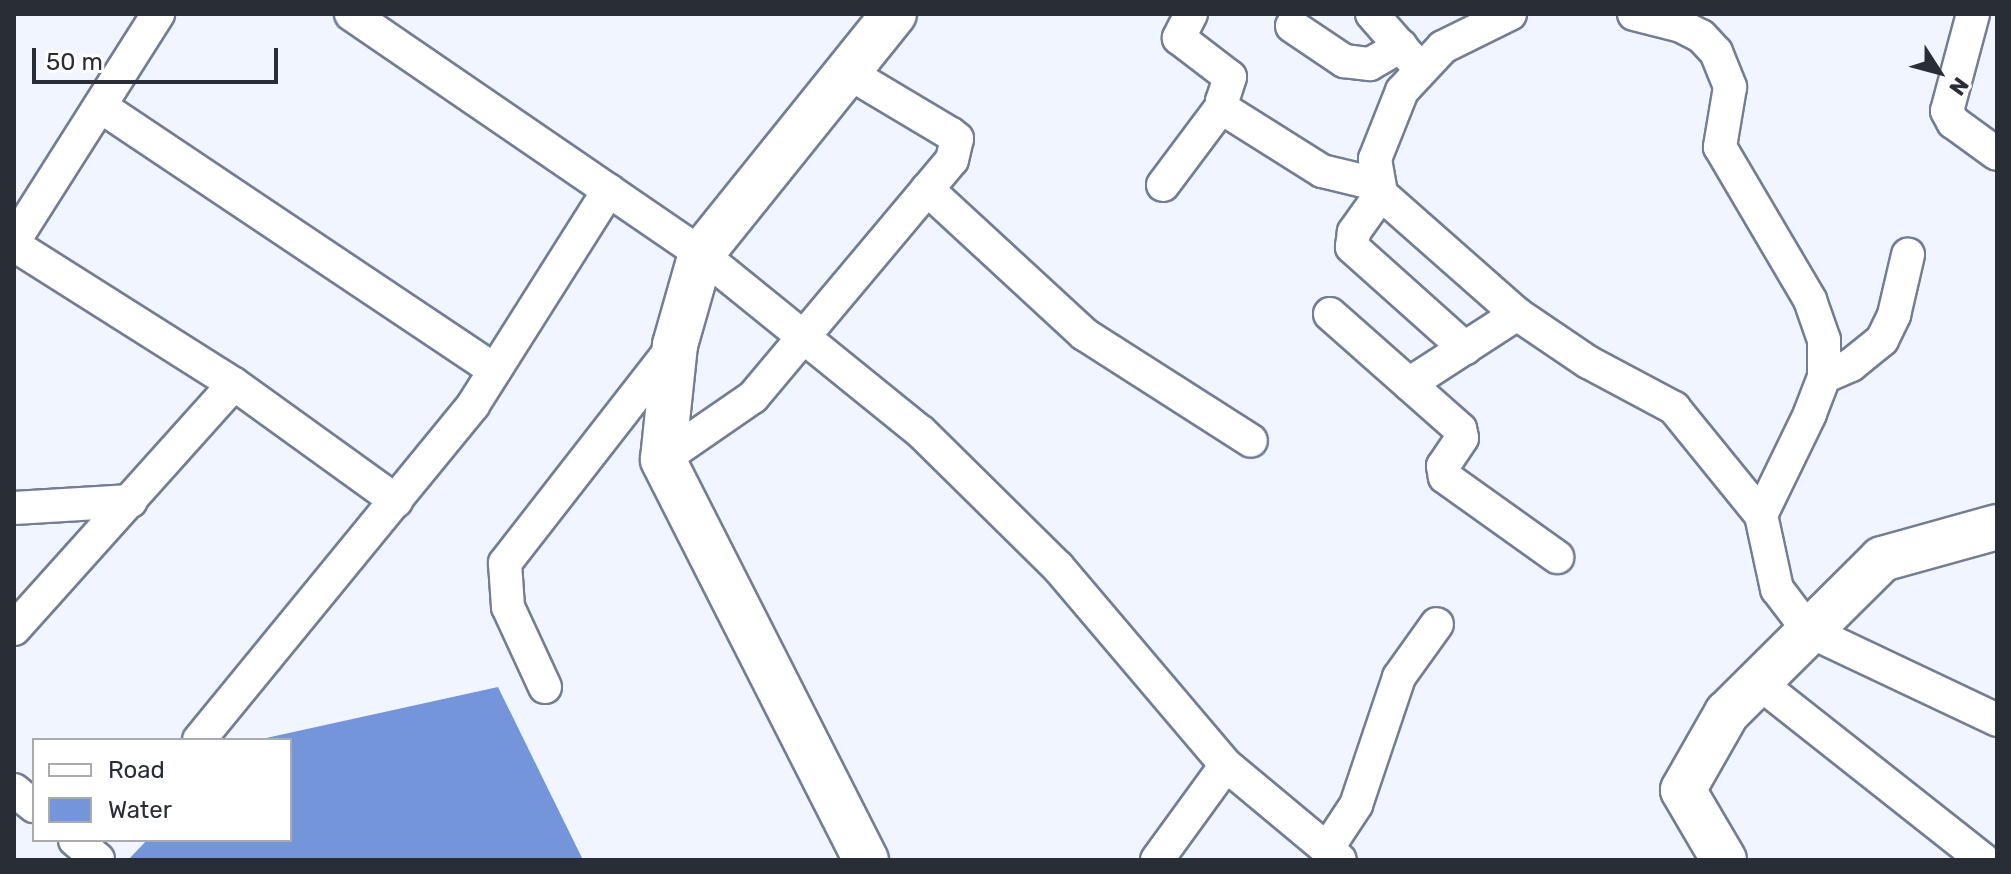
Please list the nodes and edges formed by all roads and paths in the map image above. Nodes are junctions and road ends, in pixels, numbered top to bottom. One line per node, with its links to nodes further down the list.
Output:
1 (158, 14): 13 (street)
2 (894, 14): 12 (street)
3 (1191, 14): 14 (street)
4 (1372, 14): 11 (street)
5 (1510, 14): 10 (street)
6 (1634, 14): 29 (street)
7 (1973, 14): 15 (street)
8 (369, 19): 19 (street)
9 (1292, 26): 11 (street)
10 (1455, 26): 11 (street)
11 (1410, 57): 18 (street)
12 (847, 72): 17 (street); 21 (street)
13 (100, 106): 20 (street); 28 (street)
14 (1222, 106): 16 (street); 18 (street)
15 (1997, 154)
16 (1163, 185)
17 (927, 189): 25 (street); 32 (street)
18 (1378, 189): 24 (street); 27 (street)
19 (609, 190): 21 (street); 28 (street)
20 (14, 243): 30 (street)
21 (701, 254): 25 (street); 26 (street)
22 (1908, 255): 29 (street)
23 (1330, 314): 31 (street)
24 (1517, 314): 27 (street); 37 (street)
25 (804, 332): 33 (street); 47 (street)
26 (675, 345): 33 (street); 44 (street)
27 (1465, 348): 31 (street)
28 (495, 370): 35 (street)
29 (1824, 377): 37 (street)
30 (234, 384): 34 (street); 35 (street)
31 (1409, 384): 39 (street)
32 (1251, 441)
33 (663, 459): 54 (street)
34 (131, 501): 36 (street); 41 (street)
35 (396, 501): 46 (street)
36 (14, 508)
37 (1761, 515): 42 (street)
38 (1997, 527): 42 (street)
39 (1557, 557)
40 (1437, 624): 52 (street)
41 (14, 629)
42 (1809, 631): 43 (street); 45 (street)
43 (1758, 682): 56 (street); 57 (street)
44 (545, 687)
45 (1997, 720)
46 (201, 738)
47 (1226, 765): 52 (street); 55 (street)
48 (14, 790): 49 (street)
49 (32, 804)
50 (77, 842): 53 (street)
51 (113, 842): 53 (street)
52 (1333, 855)
53 (98, 860)
54 (866, 860)
55 (1157, 860)
56 (1724, 860)
57 (1983, 860)

